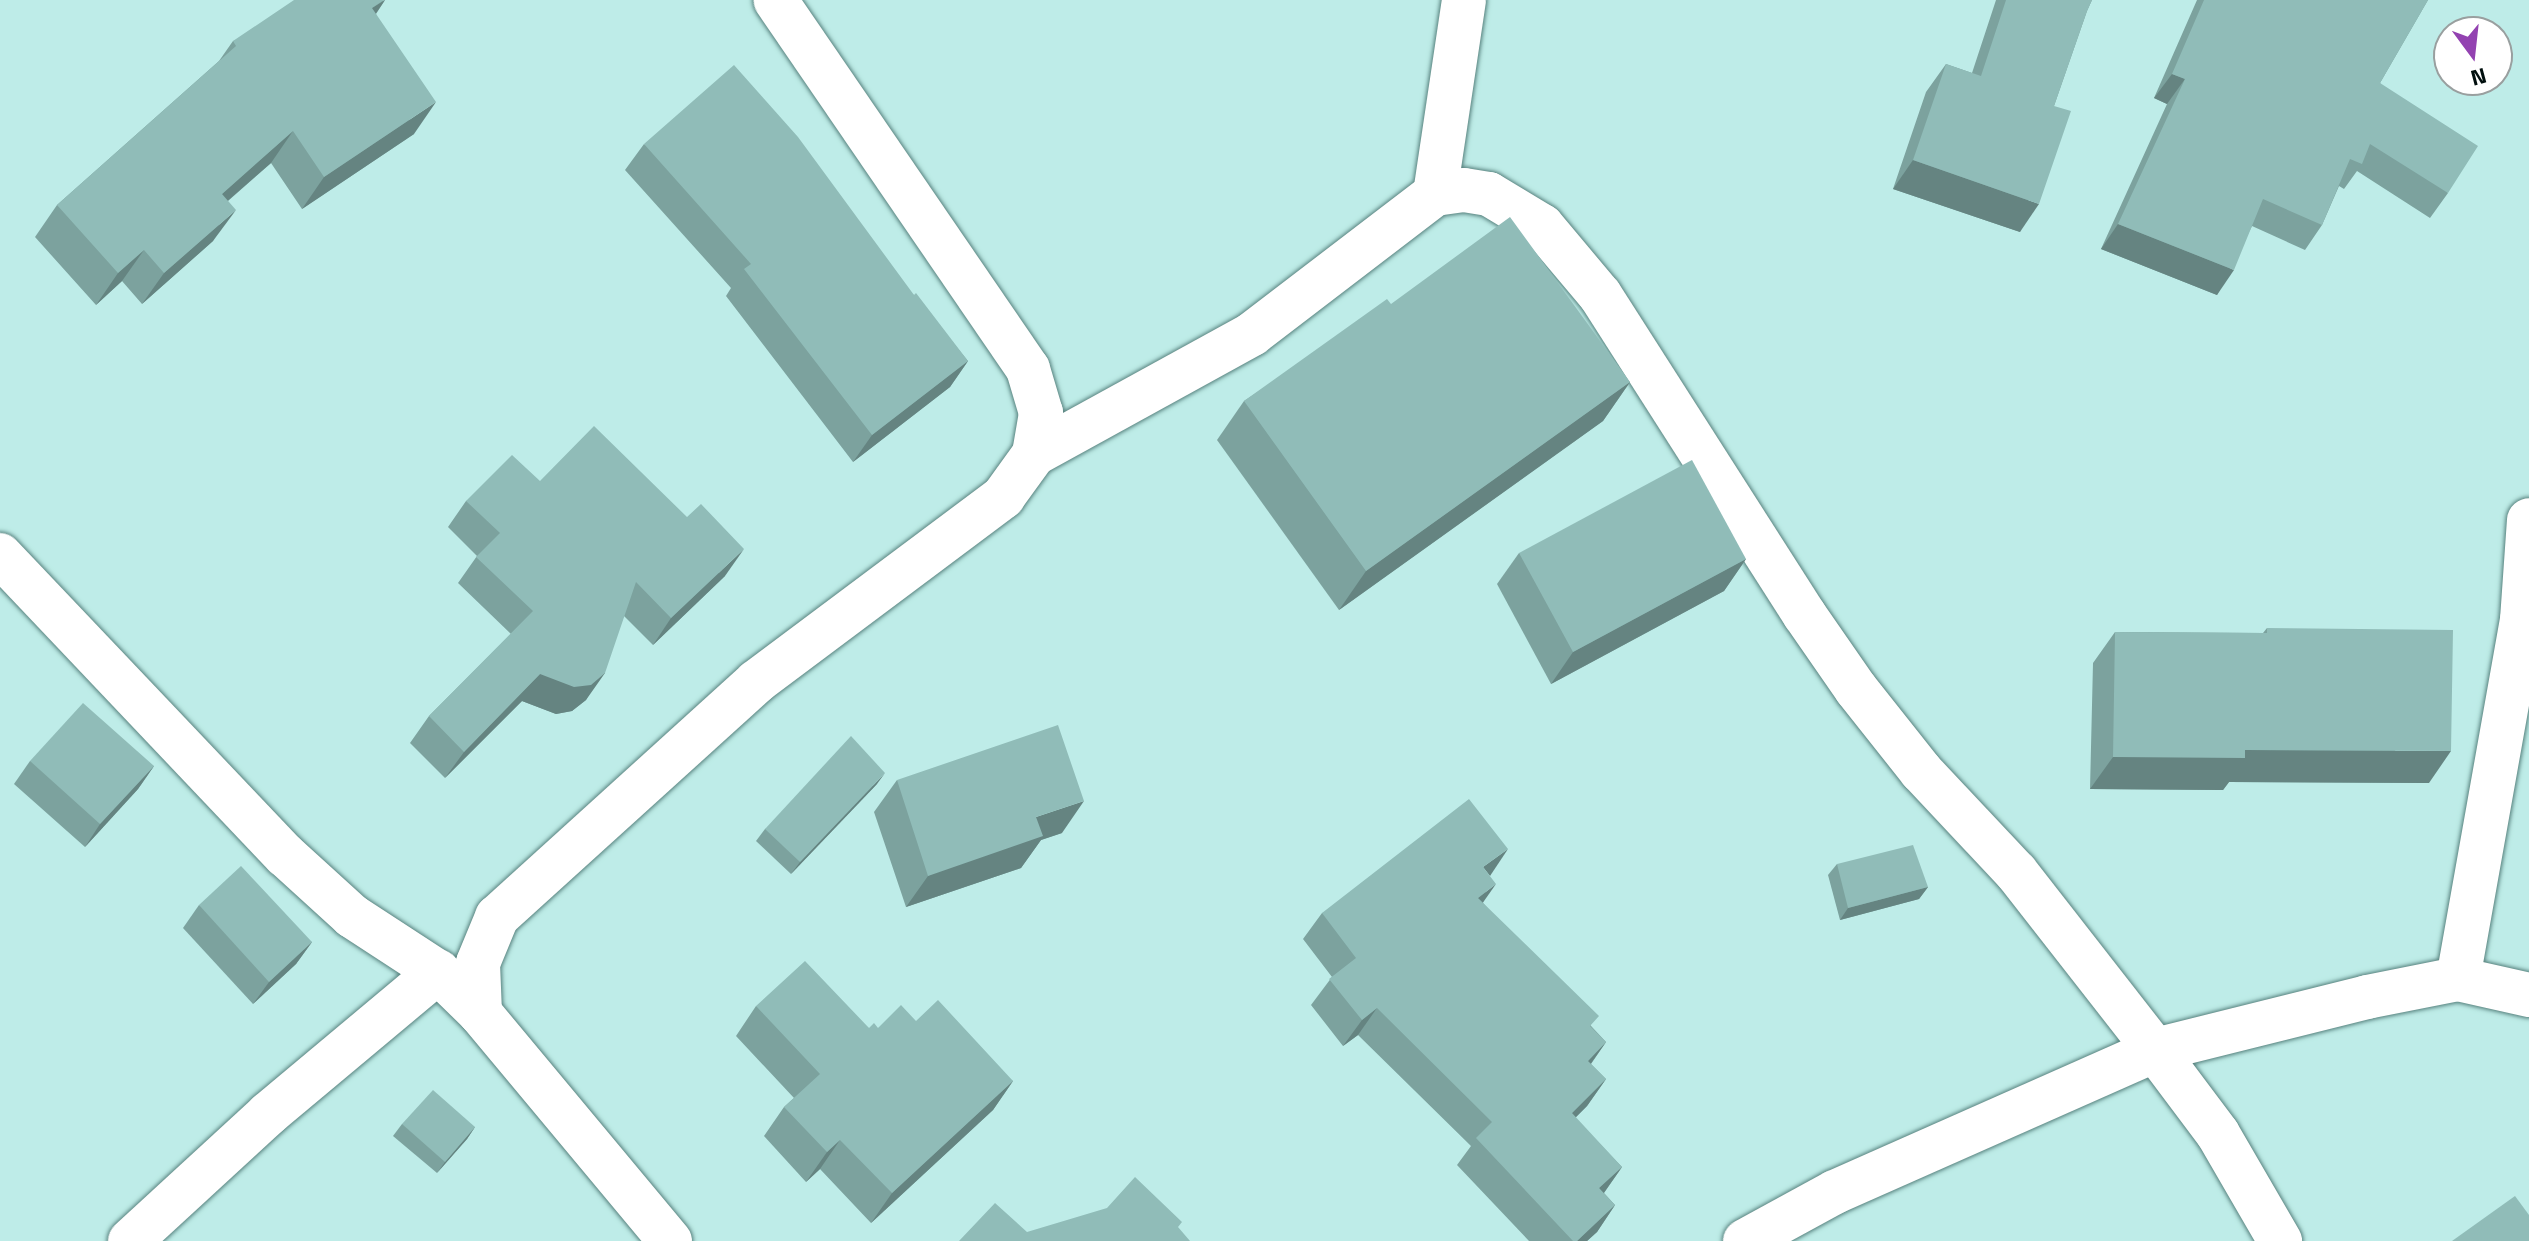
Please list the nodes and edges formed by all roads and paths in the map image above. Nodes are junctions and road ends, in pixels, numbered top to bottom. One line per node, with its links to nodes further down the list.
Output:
1 (775, 0): 4 (street)
2 (1464, 0): 3 (street)
3 (1435, 194): 4 (street); 11 (street)
4 (1034, 454): 10 (street)
5 (2529, 520): 8 (street)
6 (0, 555): 7 (street)
7 (438, 972): 10 (street); 12 (street)
8 (2458, 979): 9 (street); 11 (street)
9 (2529, 995)
10 (480, 1013): 13 (street)
11 (2155, 1050): 14 (street); 15 (street)
12 (130, 1241)
13 (670, 1241)
14 (1745, 1241)
15 (2280, 1241)

